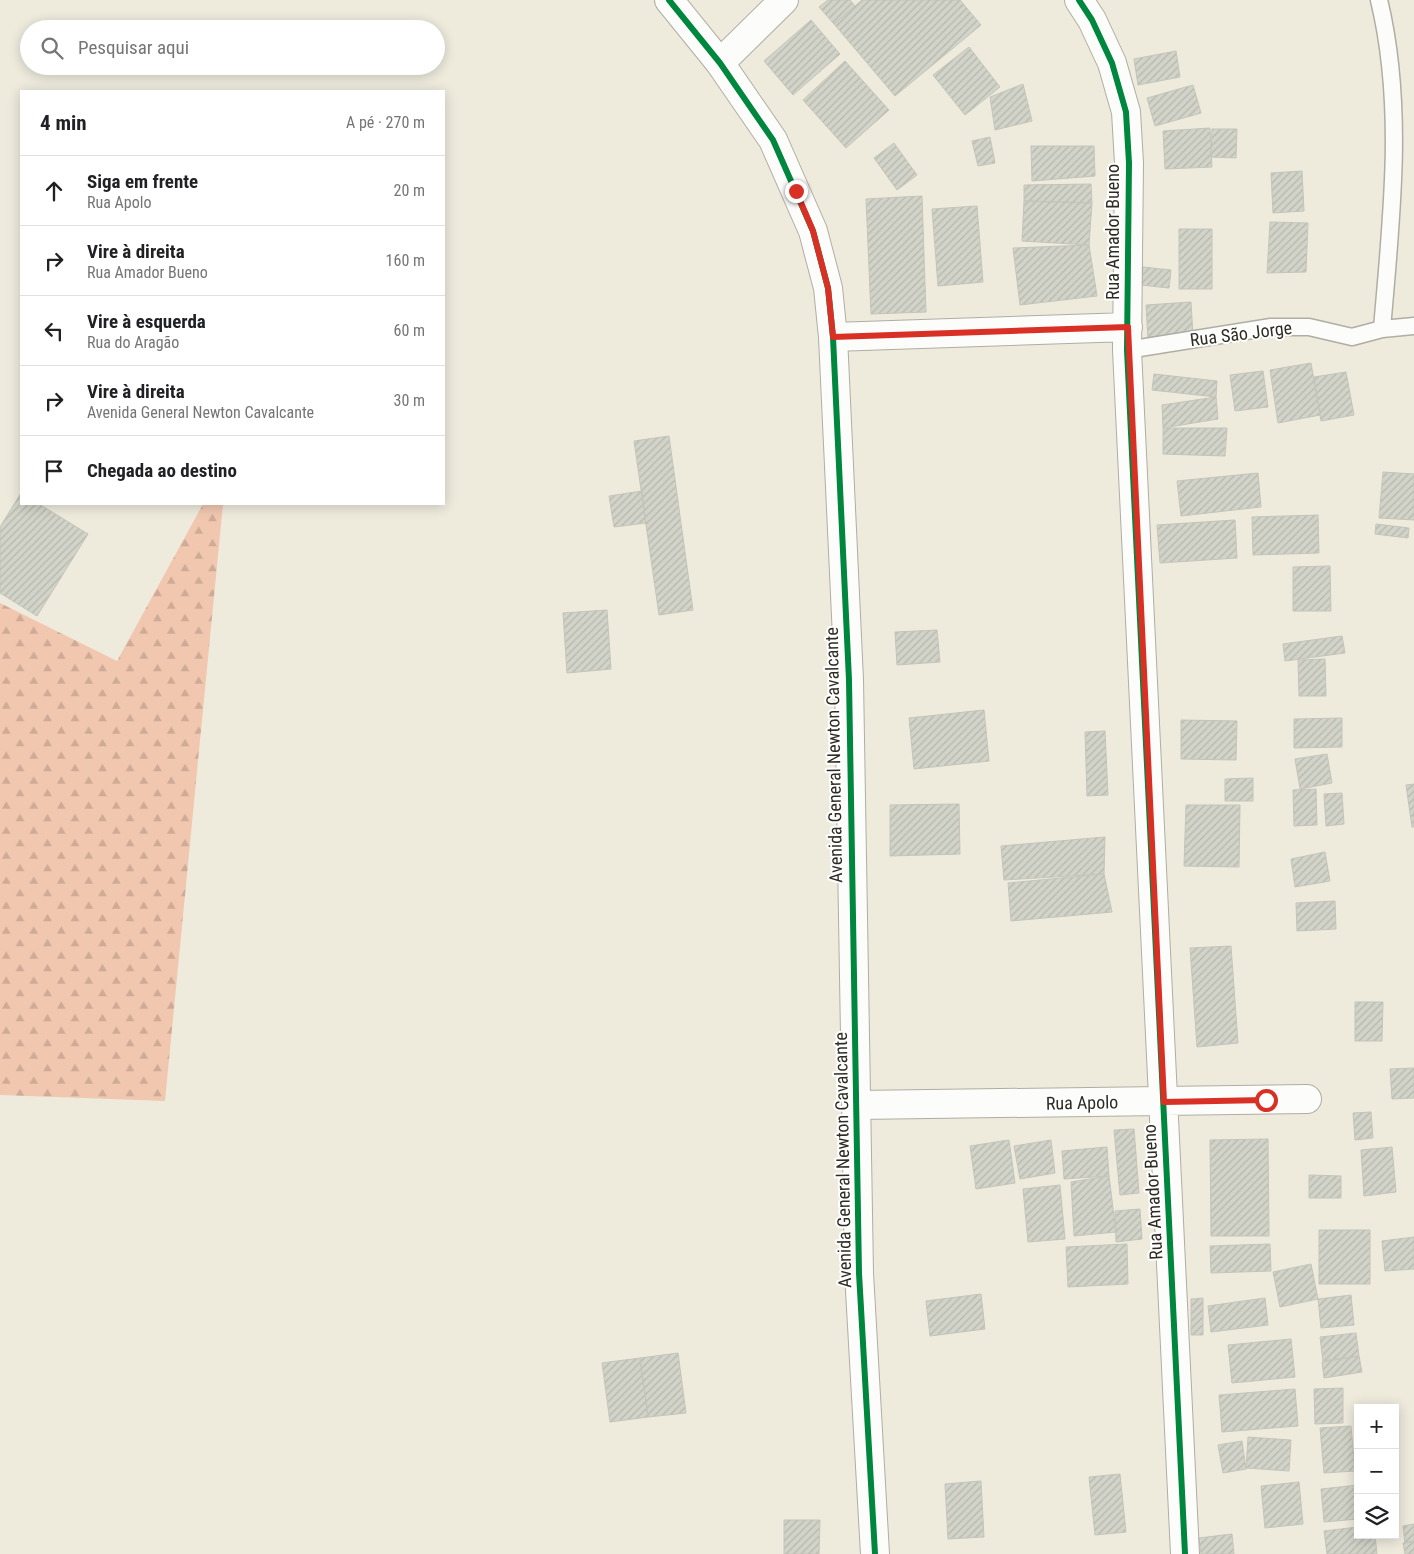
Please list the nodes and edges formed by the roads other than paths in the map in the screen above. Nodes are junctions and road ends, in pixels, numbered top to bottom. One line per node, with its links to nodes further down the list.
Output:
1 (669, 0): 5 (street, Avenida General Newton Cavalcante)
2 (784, 0): 5 (street)
3 (1079, 0): 9 (street, Rua Amador Bueno)
4 (1379, 0): 7 (lane)
5 (720, 63): 8 (street, Avenida General Newton Cavalcante)
6 (1414, 326): 7 (lane, Rua São Jorge)
7 (1382, 329): 9 (lane, Rua São Jorge)
8 (833, 337): 9 (street); 12 (street, Avenida General Newton Cavalcante)
9 (1127, 339): 11 (street, Rua Amador Bueno)
10 (1306, 1099): 11 (street, Rua Apolo)
11 (1164, 1102): 12 (street, Rua Apolo); 14 (street, Rua Amador Bueno)
12 (857, 1105): 13 (street, Avenida General Newton Cavalcante)
13 (875, 1554)
14 (1185, 1554)

